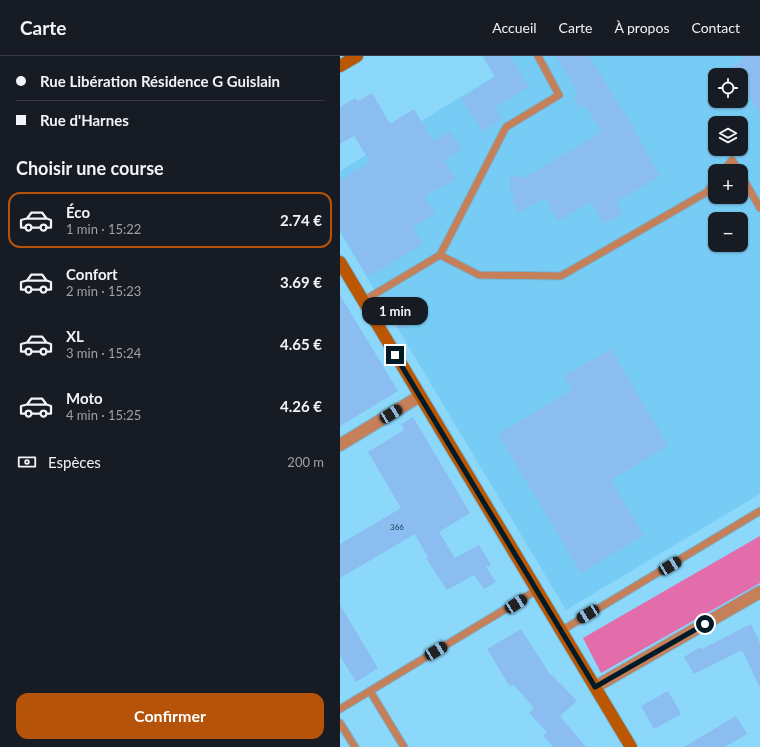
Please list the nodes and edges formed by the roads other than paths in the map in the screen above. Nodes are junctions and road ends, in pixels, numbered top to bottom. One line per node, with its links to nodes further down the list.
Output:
1 (357, 56): 3 (main road)
2 (538, 56): 7 (lane)
3 (340, 66)
4 (748, 187): 6 (lane)
5 (708, 191): 7 (lane)
6 (760, 208)
7 (440, 255): 9 (lane)
8 (340, 262): 9 (main road)
9 (363, 301): 10 (main road)
10 (420, 396): 11 (street); 13 (main road)
11 (340, 445)
12 (760, 511): 15 (lane)
13 (537, 590): 15 (main road); 17 (lane)
14 (760, 592): 16 (street)
15 (561, 631): 16 (main road)
16 (595, 687): 22 (main road)
17 (370, 691): 18 (lane); 21 (lane)
18 (340, 709)
19 (340, 723): 20 (lane)
20 (354, 747)
21 (404, 747)
22 (631, 747)

